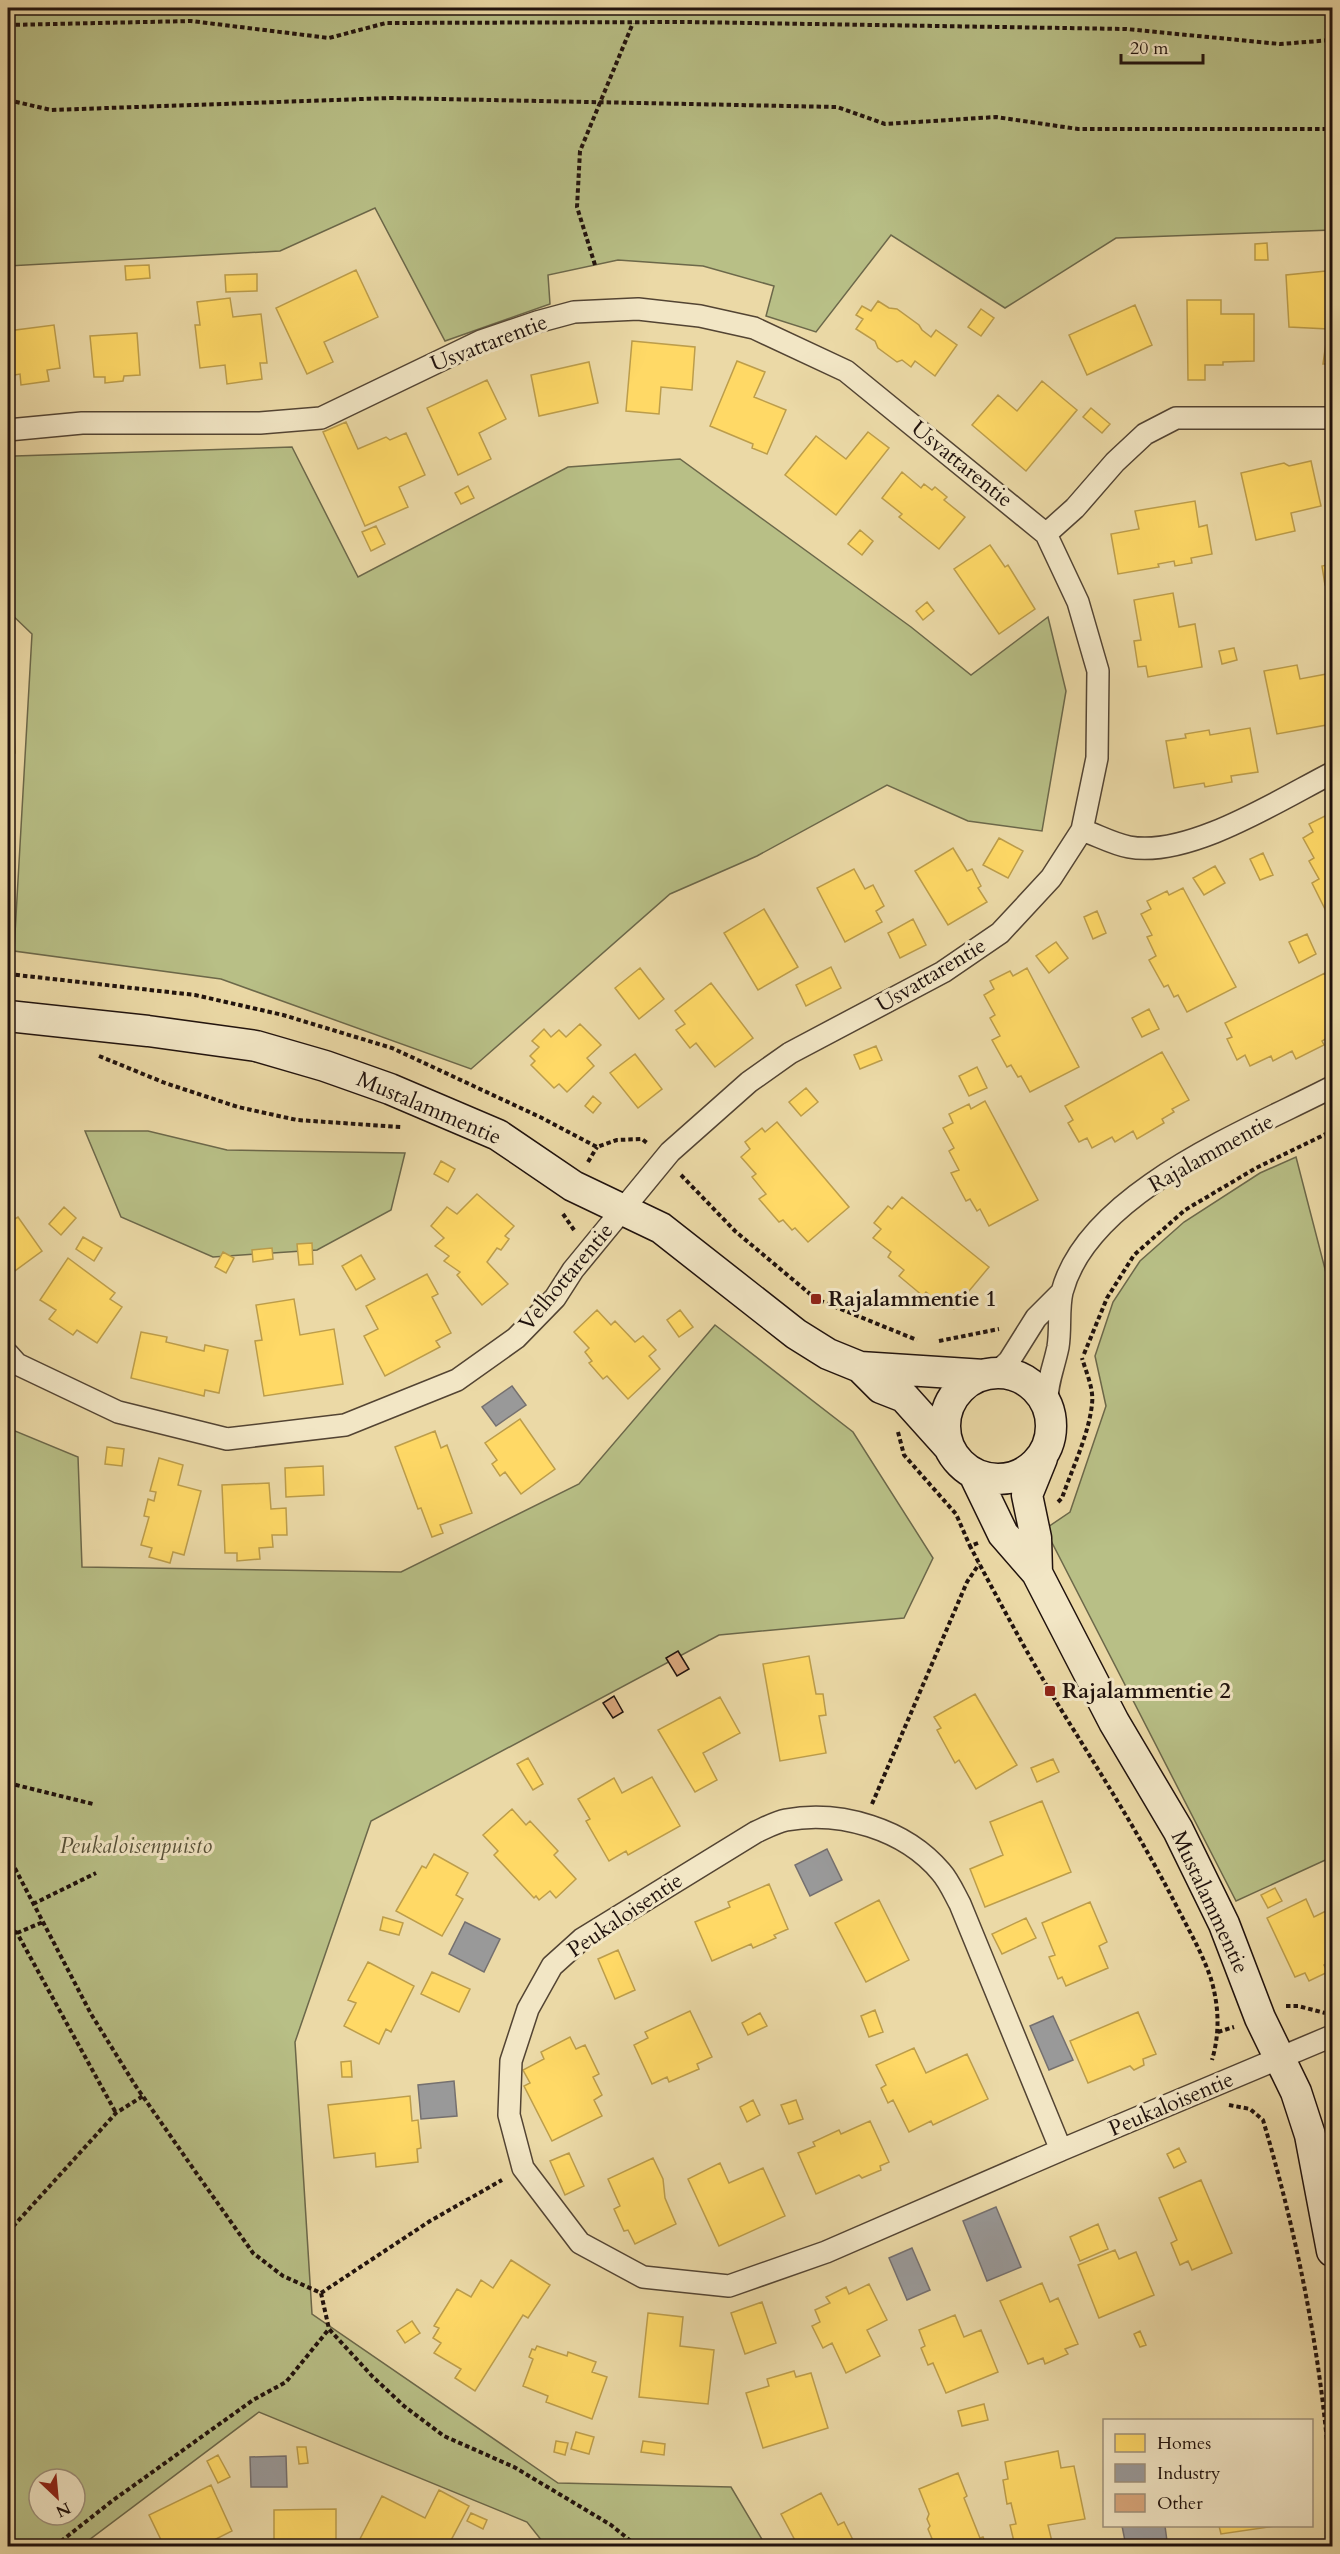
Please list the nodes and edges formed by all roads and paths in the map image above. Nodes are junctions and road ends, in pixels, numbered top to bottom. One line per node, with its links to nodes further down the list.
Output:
1 (633, 23): 2 (path); 3 (path); 5 (path)
2 (8, 25)
3 (1332, 40)
4 (8, 100): 5 (path)
5 (599, 102): 6 (path); 7 (path)
6 (1332, 129)
7 (595, 265)
8 (1332, 418): 10 (street)
9 (8, 430): 10 (street, Usvattarentie)
10 (1046, 534): 12 (street, Usvattarentie)
11 (1332, 773): 12 (street)
12 (1082, 830): 18 (street, Usvattarentie)
13 (8, 1016): 18 (street, Mustalammentie)
14 (97, 1055): 16 (path)
15 (1332, 1087): 21 (street, Rajalammentie)
16 (409, 1126)
17 (1332, 1131): 26 (path)
18 (622, 1208): 20 (street, Velhottarentie); 27 (street, Mustalammentie)
19 (559, 1209): 20 (path)
20 (573, 1270): 25 (street, Velhottarentie)
21 (1062, 1292): 22 (street, Rajalammentie); 24 (street, Rajalammentie)
22 (1026, 1333): 23 (path); 28 (street, Rajalammentie)
23 (935, 1342)
24 (1058, 1346): 26 (path); 29 (street, Rajalammentie)
25 (8, 1354)
26 (1082, 1358): 33 (path)
27 (860, 1367): 28 (street, Mustalammentie); 30 (street, Mustalammentie)
28 (990, 1374): 29 (street); 30 (street)
29 (1047, 1405): 31 (street)
30 (948, 1446): 32 (street)
31 (1042, 1458): 32 (street); 33 (street, Mustalammentie)
32 (974, 1474): 34 (street, Mustalammentie)
33 (1031, 1523): 36 (street, Mustalammentie)
34 (1003, 1534): 35 (path); 36 (street, Mustalammentie)
35 (979, 1564): 39 (path); 48 (path)
36 (1037, 1573): 47 (street, Mustalammentie)
37 (8, 1784): 38 (path)
38 (93, 1804)
39 (864, 1824): 51 (street, Peukaloisentie); 52 (street, Peukaloisentie)
40 (8, 1855): 42 (path)
41 (96, 1873): 42 (path)
42 (33, 1904): 43 (path)
43 (43, 1922): 45 (path); 49 (path)
44 (8, 1928): 45 (path)
45 (17, 1933): 50 (path)
46 (1332, 2036): 47 (street, Peukaloisentie)
47 (1281, 2058): 48 (street, Peukaloisentie); 54 (street, Mustalammentie)
48 (1213, 2085): 51 (street, Peukaloisentie); 57 (path)
49 (143, 2096): 50 (path); 55 (path)
50 (116, 2113): 53 (path)
51 (1061, 2150): 52 (street, Peukaloisentie)
52 (523, 2168): 55 (path)
53 (8, 2232)
54 (1332, 2251)
55 (321, 2293): 56 (path)
56 (329, 2328): 58 (path); 59 (path)
57 (1332, 2495): 60 (path)
58 (55, 2547)
59 (638, 2547)
60 (1324, 2547)

